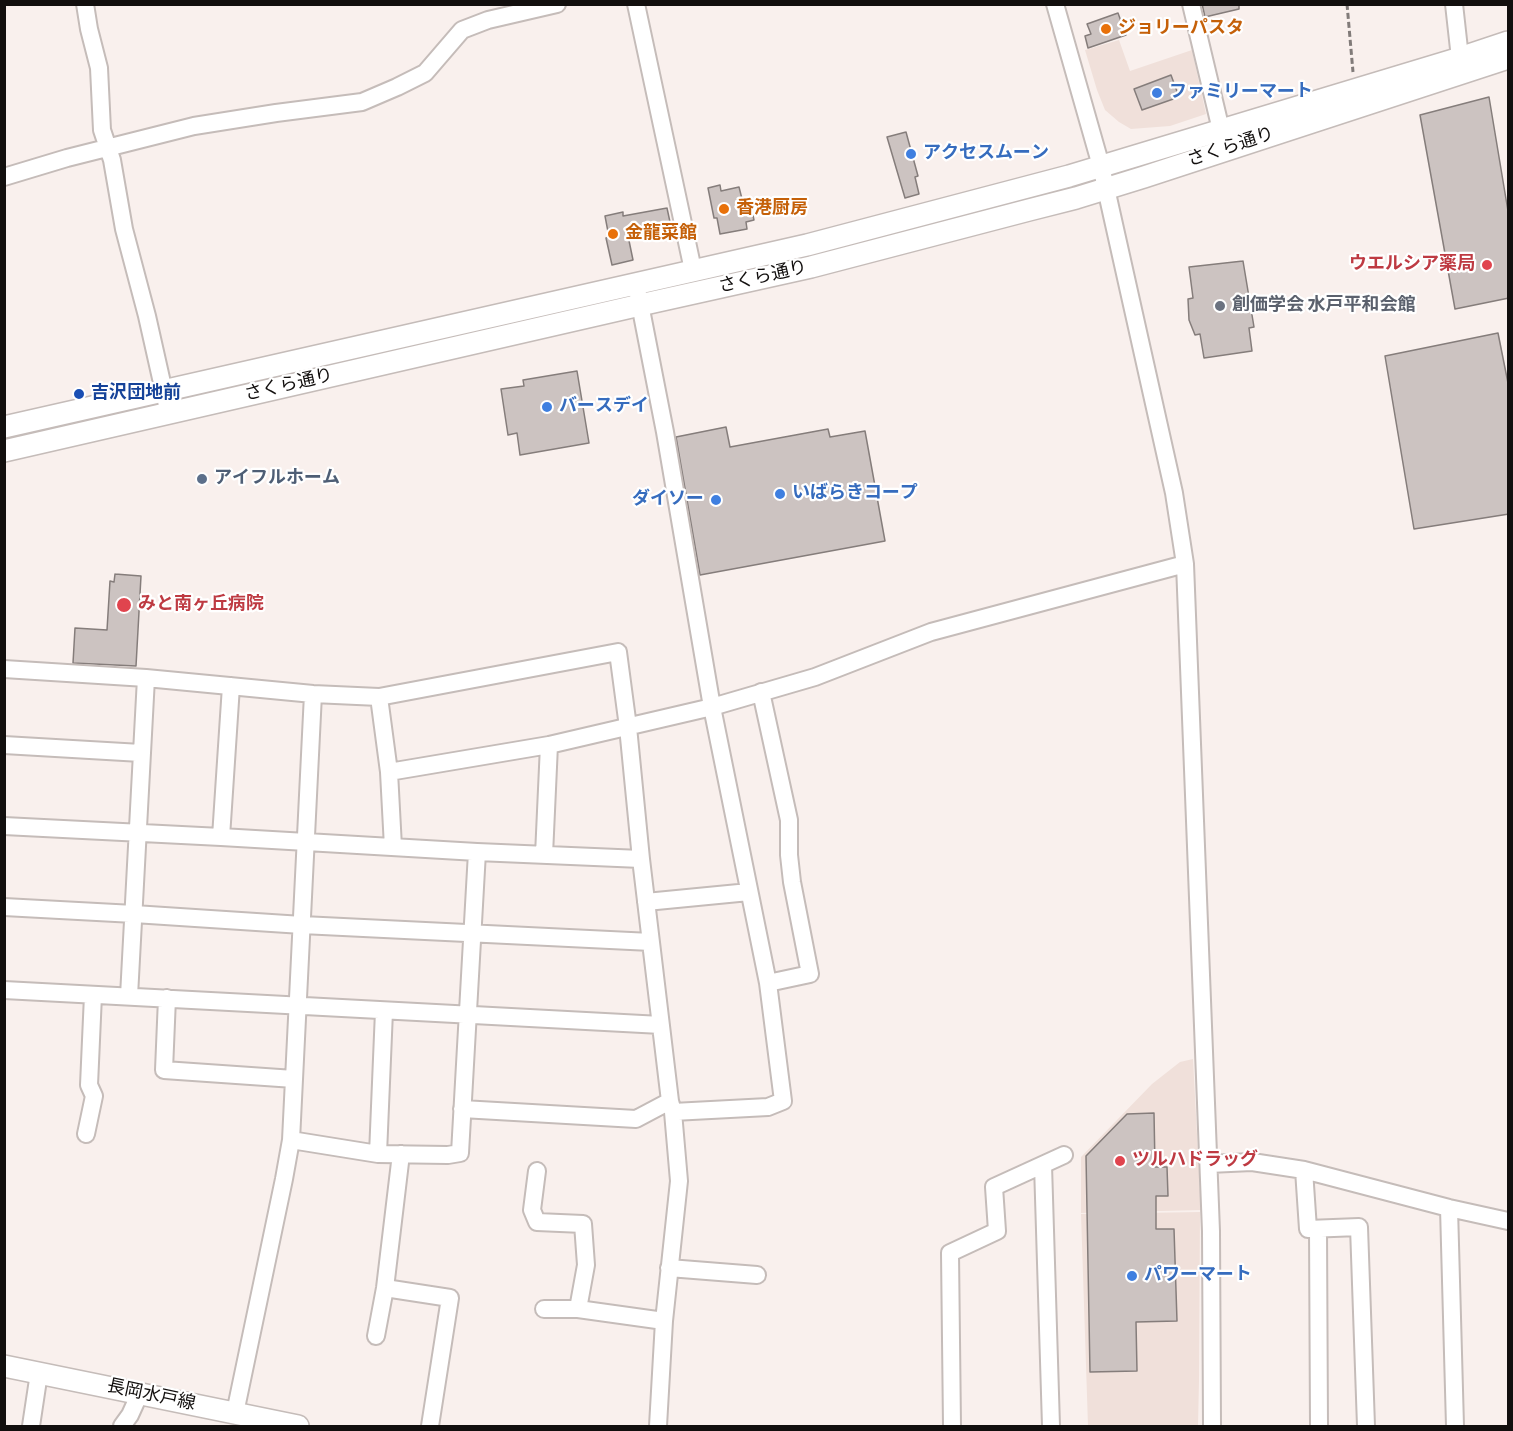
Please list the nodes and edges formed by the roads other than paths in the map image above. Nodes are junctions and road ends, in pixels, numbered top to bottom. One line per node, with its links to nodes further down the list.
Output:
1 (85, 4): 11 (street)
2 (557, 4): 11 (street)
3 (636, 4): 15 (street)
4 (1055, 4): 12 (street)
5 (1191, 4): 10 (street)
6 (1454, 4): 8 (street)
7 (1509, 42): 8 (main road, さくら通り)
8 (1460, 58): 10 (main road, さくら通り)
9 (1509, 58): 14 (main road, さくら通り)
10 (1221, 130): 12 (main road, さくら通り)
11 (107, 148): 13 (street); 18 (street)
12 (1101, 166): 14 (street); 15 (main road, さくら通り)
13 (4, 177)
14 (1106, 188): 17 (main road, さくら通り); 22 (street)
15 (693, 270): 16 (main road, さくら通り)
16 (635, 284): 17 (street); 18 (main road, さくら通り)
17 (640, 305): 19 (main road, さくら通り); 29 (street)
18 (164, 390): 19 (street); 20 (main road, さくら通り)
19 (170, 414): 21 (main road, さくら通り)
20 (4, 427)
21 (4, 452)
22 (1185, 564): 26 (street); 67 (street)
23 (4, 669): 24 (street)
24 (146, 678): 25 (street); 33 (street)
25 (231, 686): 27 (street); 37 (street)
26 (761, 692): 29 (street); 50 (street)
27 (313, 693): 28 (street); 38 (street)
28 (379, 697): 30 (street); 34 (street)
29 (712, 707): 30 (street); 43 (street)
30 (628, 727): 32 (street); 42 (street)
31 (4, 745): 33 (street)
32 (549, 745): 34 (street); 41 (street)
33 (141, 753): 36 (street)
34 (389, 772): 39 (street)
35 (4, 826): 36 (street)
36 (138, 833): 37 (street); 46 (street)
37 (221, 837): 38 (street)
38 (305, 842): 39 (street); 47 (street)
39 (393, 847): 40 (street)
40 (477, 852): 41 (street); 48 (street)
41 (544, 855): 42 (street)
42 (641, 859): 44 (street)
43 (749, 892): 44 (street); 50 (street)
44 (646, 902): 49 (street)
45 (4, 907): 46 (street)
46 (134, 914): 47 (street); 53 (street)
47 (302, 925): 48 (street); 55 (street)
48 (472, 933): 49 (street); 57 (street)
49 (651, 942): 58 (street)
50 (768, 982): 60 (street)
51 (4, 990): 52 (street)
52 (93, 995): 53 (street); 62 (street)
53 (129, 996): 54 (street)
54 (167, 998): 55 (street); 59 (street)
55 (298, 1006): 56 (street); 59 (street)
56 (384, 1011): 57 (street); 64 (street)
57 (467, 1014): 58 (street); 61 (street)
58 (661, 1025): 60 (street)
59 (294, 1079): 63 (street)
60 (671, 1106): 61 (street); 74 (street)
61 (462, 1109): 65 (street)
62 (86, 1134)
63 (291, 1140): 64 (street); 84 (street)
64 (378, 1154): 65 (street)
65 (401, 1154): 76 (street)
66 (1064, 1155): 68 (street)
67 (1209, 1164): 69 (street); 93 (street)
68 (1043, 1165): 91 (street); 92 (street)
69 (1304, 1170): 71 (street); 73 (street)
70 (537, 1171): 78 (street)
71 (1449, 1208): 72 (street); 96 (street)
72 (1509, 1221)
73 (1318, 1229): 94 (street); 95 (street)
74 (669, 1268): 75 (street); 79 (street)
75 (757, 1275)
76 (385, 1288): 80 (street); 89 (street)
77 (544, 1309): 78 (street)
78 (578, 1309): 79 (street)
79 (664, 1321): 90 (street)
80 (376, 1336)
81 (4, 1366): 82 (main road, 長岡水戸線)
82 (39, 1373): 83 (main road, 長岡水戸線); 86 (street)
83 (140, 1393): 84 (main road, 長岡水戸線); 87 (street)
84 (235, 1413): 85 (main road, 長岡水戸線)
85 (266, 1423): 88 (main road, 長岡水戸線)
86 (31, 1426)
87 (122, 1426)
88 (298, 1426)
89 (430, 1426)
90 (658, 1426)
91 (952, 1426)
92 (1051, 1426)
93 (1212, 1426)
94 (1319, 1426)
95 (1366, 1426)
96 (1455, 1426)

